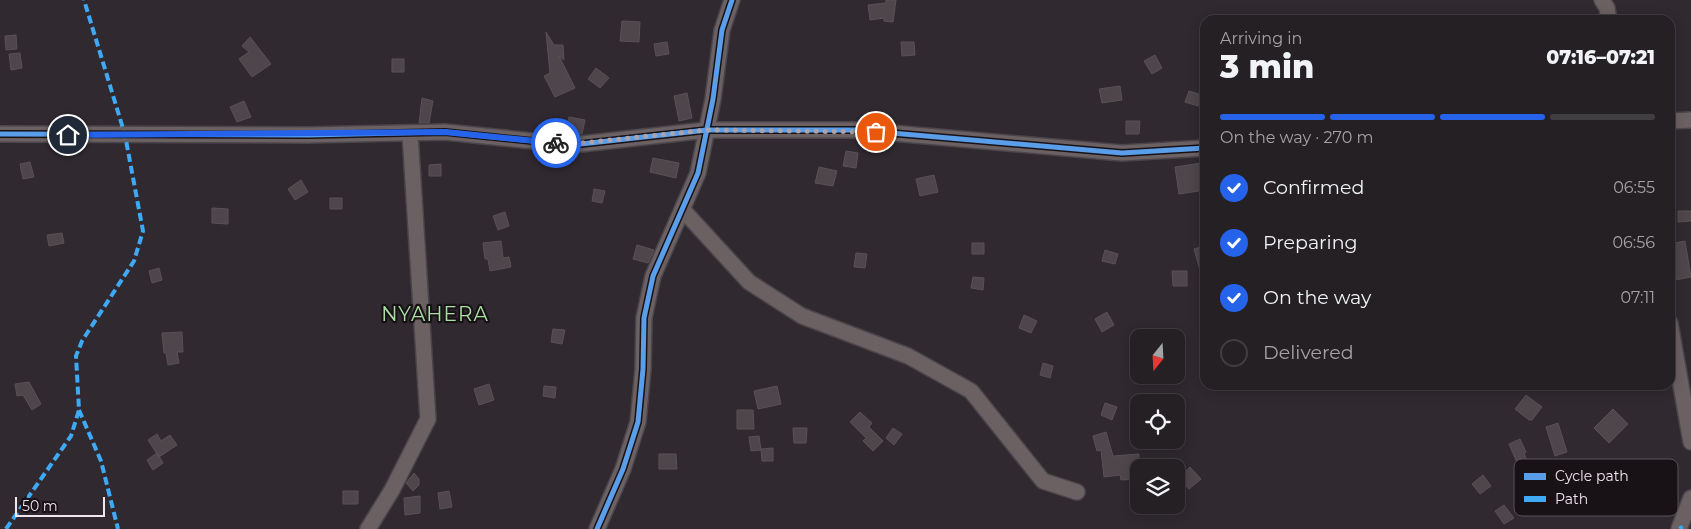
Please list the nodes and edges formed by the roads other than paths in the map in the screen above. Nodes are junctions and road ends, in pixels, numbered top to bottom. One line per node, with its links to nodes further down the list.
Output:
1 (732, 0): 6 (street)
2 (1602, 0): 3 (street)
3 (1609, 15)
4 (1691, 120): 5 (street)
5 (1675, 121)
6 (707, 130): 7 (street); 9 (street); 10 (street)
7 (410, 133): 8 (street); 15 (street)
8 (0, 134)
9 (1200, 148)
10 (683, 210): 13 (street); 16 (street)
11 (1675, 351): 12 (street)
12 (1691, 442)
13 (1077, 492)
14 (1691, 498): 17 (street)
15 (368, 529)
16 (597, 529)
17 (1679, 529)

